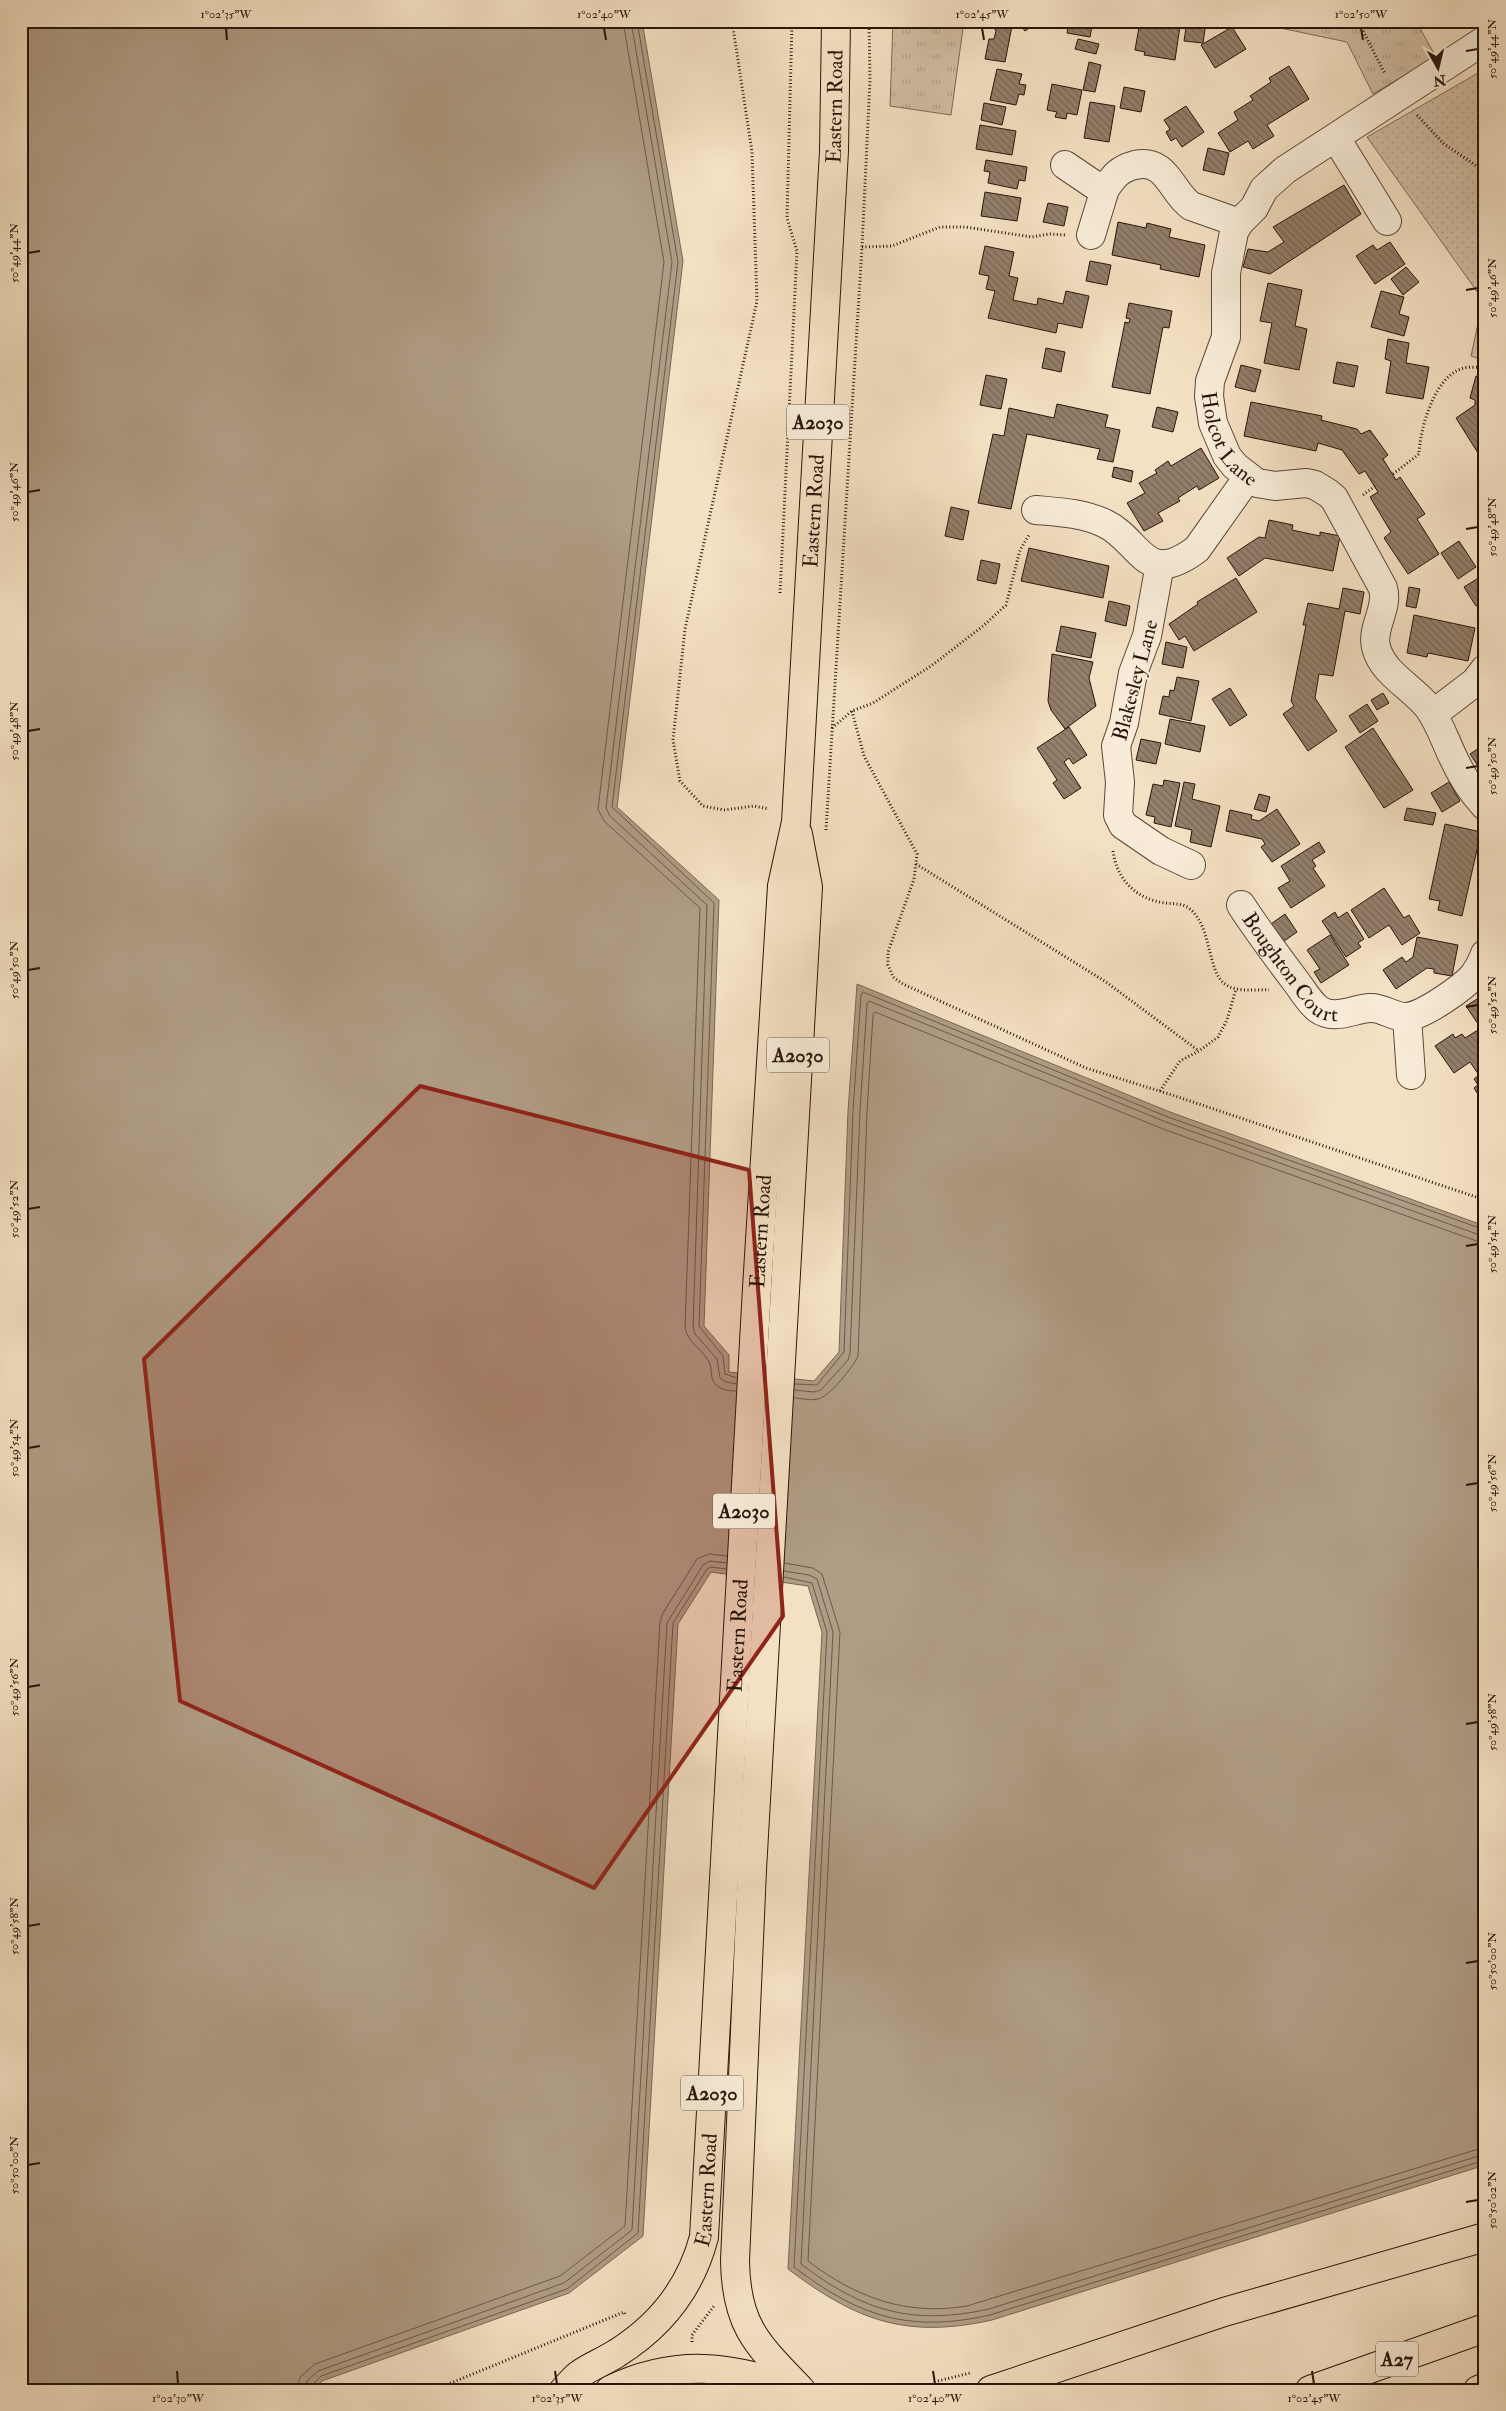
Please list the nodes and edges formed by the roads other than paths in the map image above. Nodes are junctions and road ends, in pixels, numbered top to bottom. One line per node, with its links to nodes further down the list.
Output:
1 (836, 21): 15 (main road, Eastern Road / A2030)
2 (1485, 40): 3 (street, Holcot Lane)
3 (1336, 138): 6 (street); 7 (street, Holcot Lane)
4 (1065, 165): 5 (street)
5 (1105, 189): 7 (street); 8 (street)
6 (1387, 221)
7 (1239, 223): 9 (street, Holcot Lane)
8 (1082, 235)
9 (1248, 477): 11 (street); 13 (street, Holcot Lane)
10 (1036, 510): 11 (street)
11 (1160, 564): 16 (street, Blakesley Lane)
12 (1485, 669): 13 (street)
13 (1433, 714): 14 (street)
14 (1485, 806)
15 (796, 822): 24 (main road, Eastern Road / A2030); 26 (main road, Eastern Road / A2030)
16 (1191, 865)
17 (1241, 905): 19 (street, Boughton Court)
18 (1485, 954): 19 (street)
19 (1407, 1017): 20 (street)
20 (1411, 1076)
21 (1485, 2237): 27 (main road)
22 (1485, 2328): 28 (main road, A27)
23 (1485, 2387): 29 (main road)
24 (564, 2390)
25 (610, 2390): 26 (main road)
26 (800, 2390)
27 (991, 2390)
28 (1310, 2390)
29 (1478, 2390)

